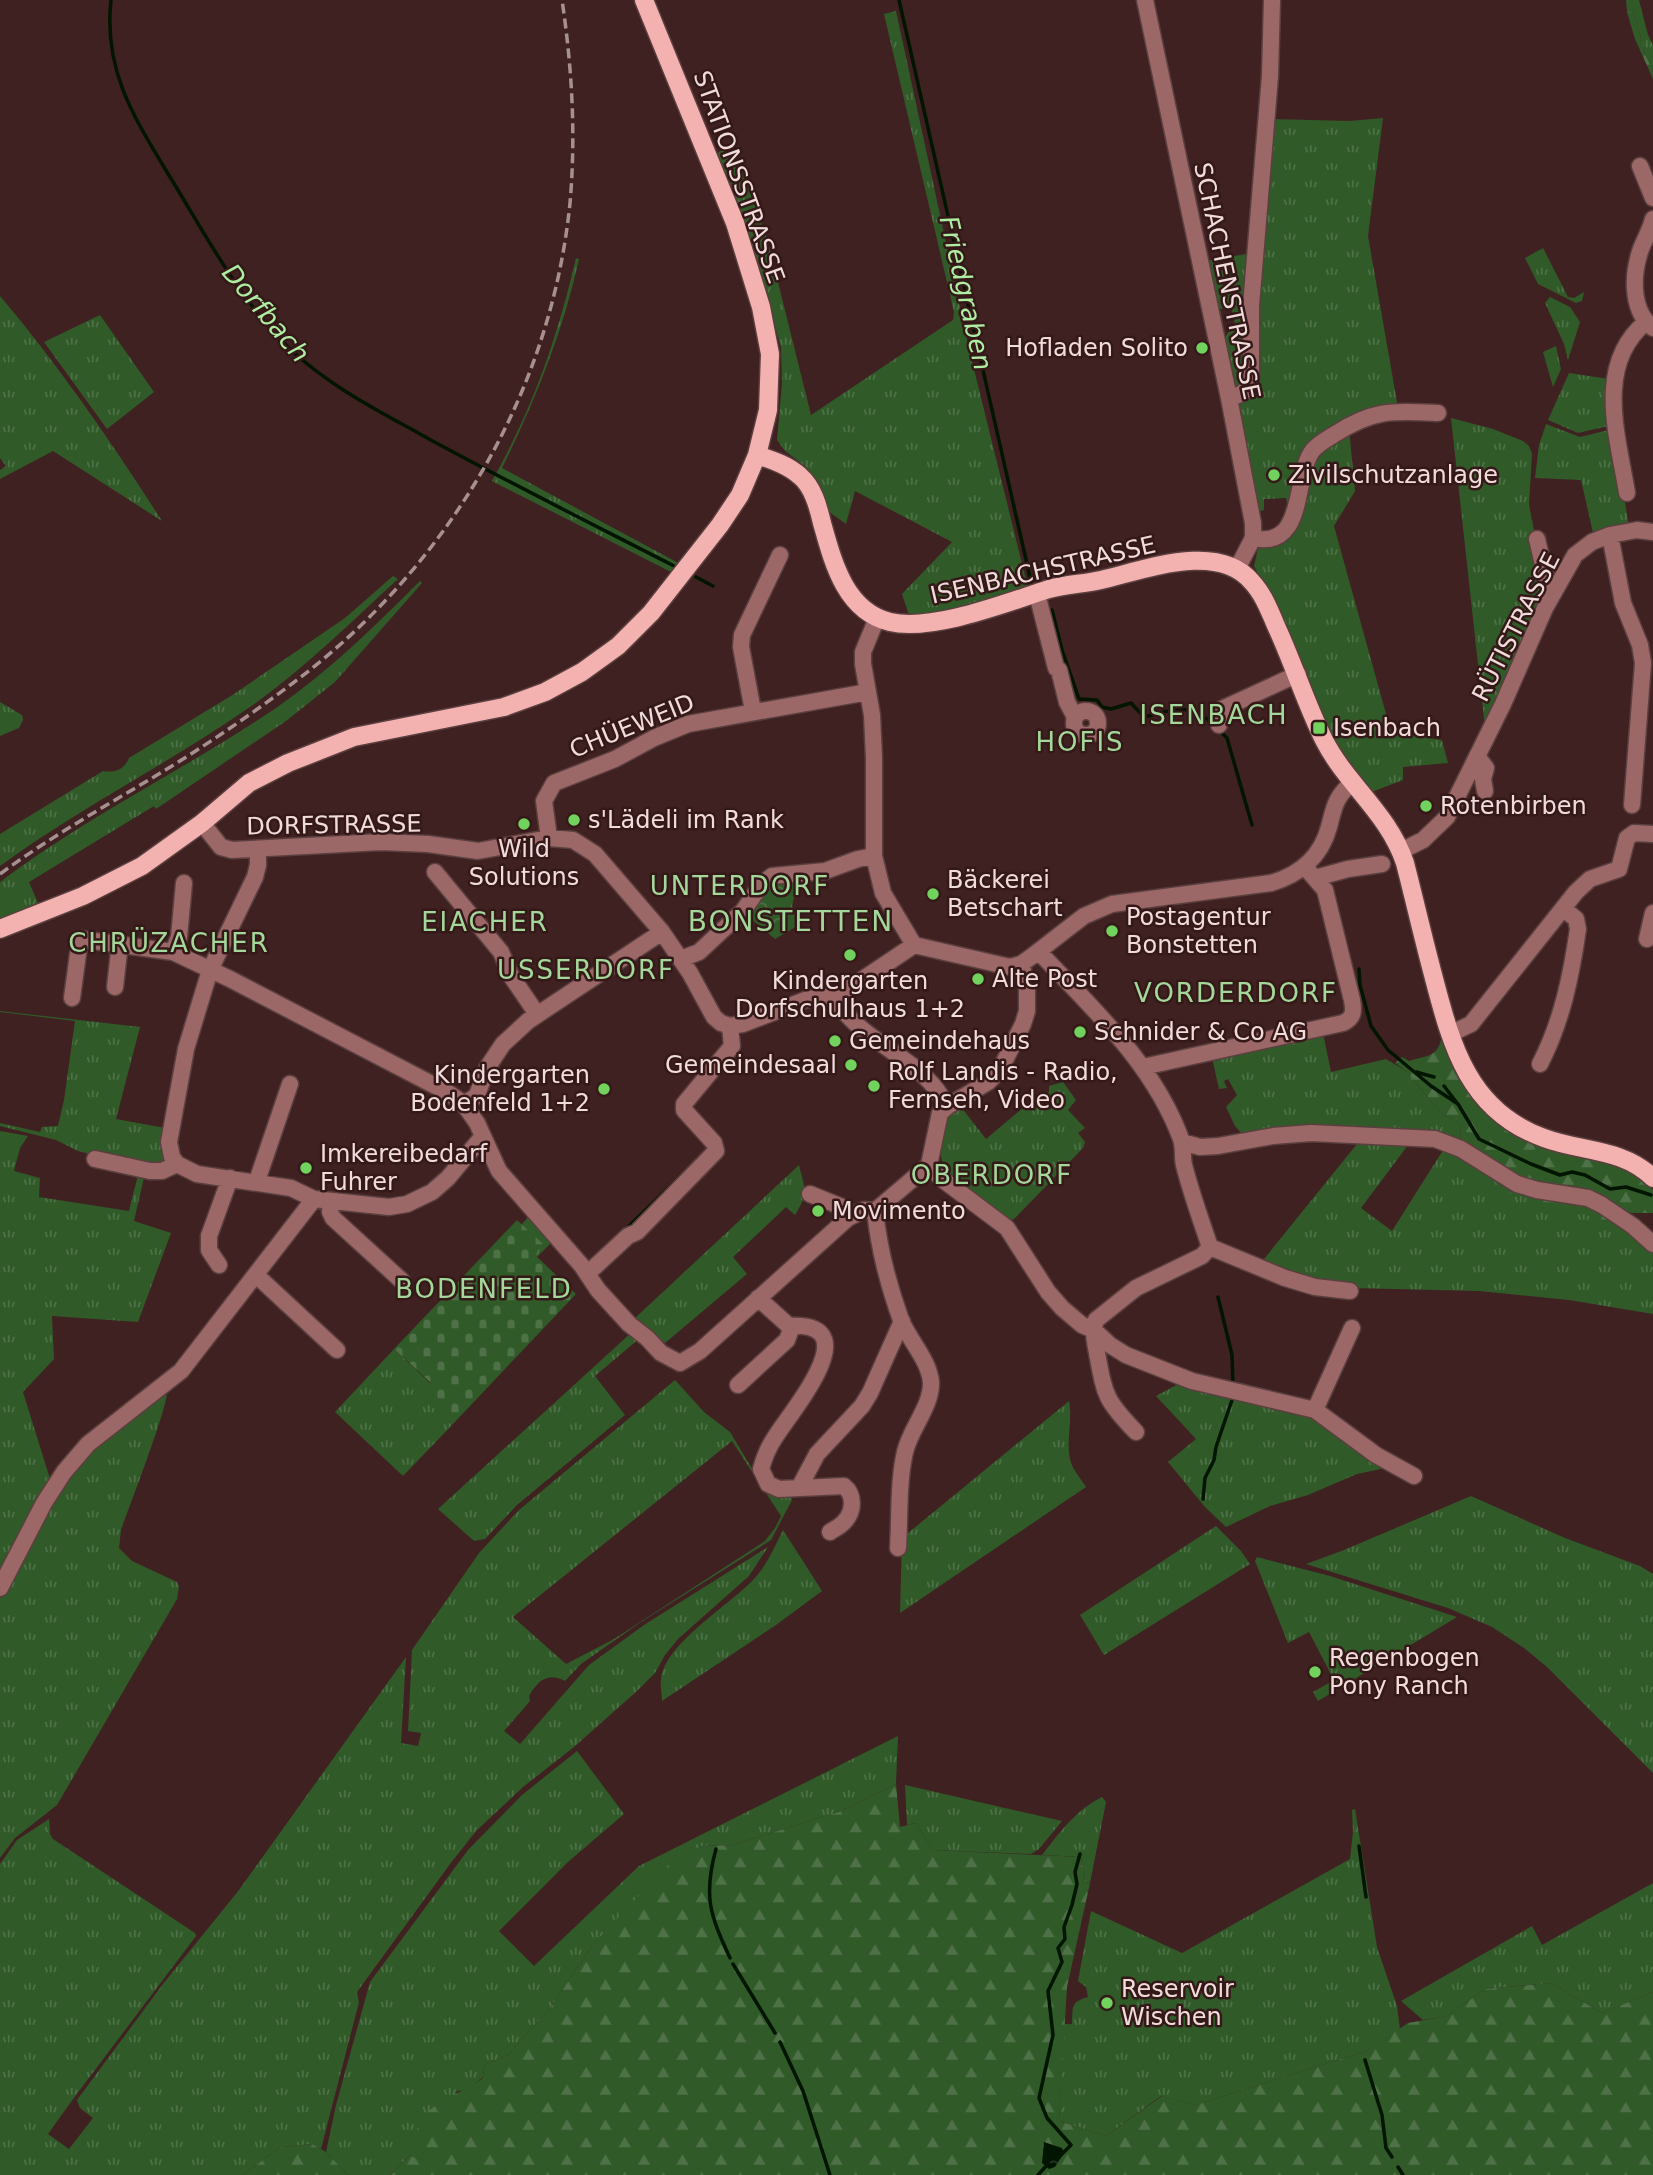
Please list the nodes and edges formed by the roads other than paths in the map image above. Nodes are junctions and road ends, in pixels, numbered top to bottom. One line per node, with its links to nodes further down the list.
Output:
1 (645, 0): 10 (main road, STATIONSSTRASSE)
2 (1145, 0): 8 (street, SCHACHENSTRASSE)
3 (1272, 0): 8 (street)
4 (1640, 166): 5 (street)
5 (1653, 198)
6 (1653, 219): 7 (street)
7 (1649, 325): 11 (street)
8 (1229, 398): 14 (street, SCHACHENSTRASSE)
9 (1438, 413): 14 (street)
10 (757, 455): 20 (main road); 30 (main road, STATIONSSTRASSE)
11 (1628, 493)
12 (1653, 532): 13 (street, RÜTISTRASSE)
13 (1610, 535): 19 (street, RÜTISTRASSE); 29 (street)
14 (1254, 538): 17 (street)
15 (1537, 539): 19 (street)
16 (780, 555): 23 (street)
17 (1237, 569): 18 (main road, ISENBACHSTRASSE); 21 (main road)
18 (1037, 594): 20 (main road, ISENBACHSTRASSE); 24 (street)
19 (1553, 594): 26 (street, RÜTISTRASSE)
20 (877, 618): 22 (street)
21 (1298, 674): 25 (street); 27 (main road)
22 (868, 692): 23 (street, CHÜEWEID); 35 (street)
23 (753, 711): 32 (street, CHÜEWEID)
24 (1075, 717)
25 (1219, 725)
26 (1476, 755): 28 (street); 34 (street, RÜTISTRASSE)
27 (1352, 783): 34 (main road); 38 (street)
28 (1485, 791)
29 (1632, 805)
30 (202, 823): 33 (street, DORFSTRASSE); 42 (main road, STATIONSSTRASSE)
31 (1653, 834): 40 (street)
32 (550, 838): 33 (street, DORFSTRASSE); 43 (street, DORFSTRASSE)
33 (258, 849): 51 (street)
34 (1401, 851): 57 (main road)
35 (874, 856): 46 (street); 50 (street)
36 (1382, 864): 38 (street)
37 (435, 872): 55 (street)
38 (1310, 872): 48 (street); 59 (street)
39 (184, 883): 47 (street)
40 (1564, 909): 57 (street); 58 (street)
41 (1653, 913): 44 (street)
42 (0, 929)
43 (662, 932): 50 (street, DORFSTRASSE); 55 (street)
44 (1647, 939)
45 (120, 943): 47 (street); 52 (street); 54 (street)
46 (914, 945): 49 (street); 53 (street)
47 (173, 952): 51 (street)
48 (1039, 952): 49 (street); 59 (street)
49 (1021, 964): 62 (street)
50 (685, 966): 56 (street, DORFSTRASSE)
51 (210, 970): 61 (street); 66 (street)
52 (115, 987)
53 (834, 996): 56 (street); 62 (street)
54 (72, 998)
55 (537, 1014): 61 (street)
56 (730, 1026): 79 (street)
57 (1450, 1034): 69 (main road)
58 (1540, 1064)
59 (1143, 1067): 64 (street)
60 (290, 1084): 70 (street)
61 (463, 1103): 63 (street)
62 (948, 1106): 67 (street)
63 (482, 1137): 73 (street); 79 (street)
64 (1182, 1142): 76 (street); 77 (street)
65 (95, 1159): 66 (street)
66 (177, 1164): 68 (street)
67 (929, 1165): 74 (street); 87 (street)
68 (230, 1178): 70 (street); 78 (street)
69 (1653, 1178)
70 (257, 1181): 72 (street)
71 (810, 1194): 75 (street)
72 (314, 1199): 73 (street); 80 (street)
73 (331, 1201): 81 (street)
74 (876, 1211): 75 (street); 84 (street)
75 (848, 1218): 83 (street)
76 (1653, 1244)
77 (1210, 1248): 82 (street); 87 (street)
78 (219, 1265)
79 (587, 1274): 83 (street)
80 (256, 1275): 88 (street); 96 (street)
81 (402, 1281)
82 (1350, 1291)
83 (758, 1298): 85 (street)
84 (902, 1321): 93 (street); 95 (street)
85 (789, 1326): 89 (street); 93 (street)
86 (1352, 1328): 90 (street)
87 (1094, 1330): 90 (street); 91 (street)
88 (337, 1350)
89 (738, 1385)
90 (1315, 1410): 92 (street)
91 (1136, 1432)
92 (1414, 1476)
93 (799, 1488): 94 (street)
94 (830, 1532)
95 (898, 1548)
96 (0, 1588)

